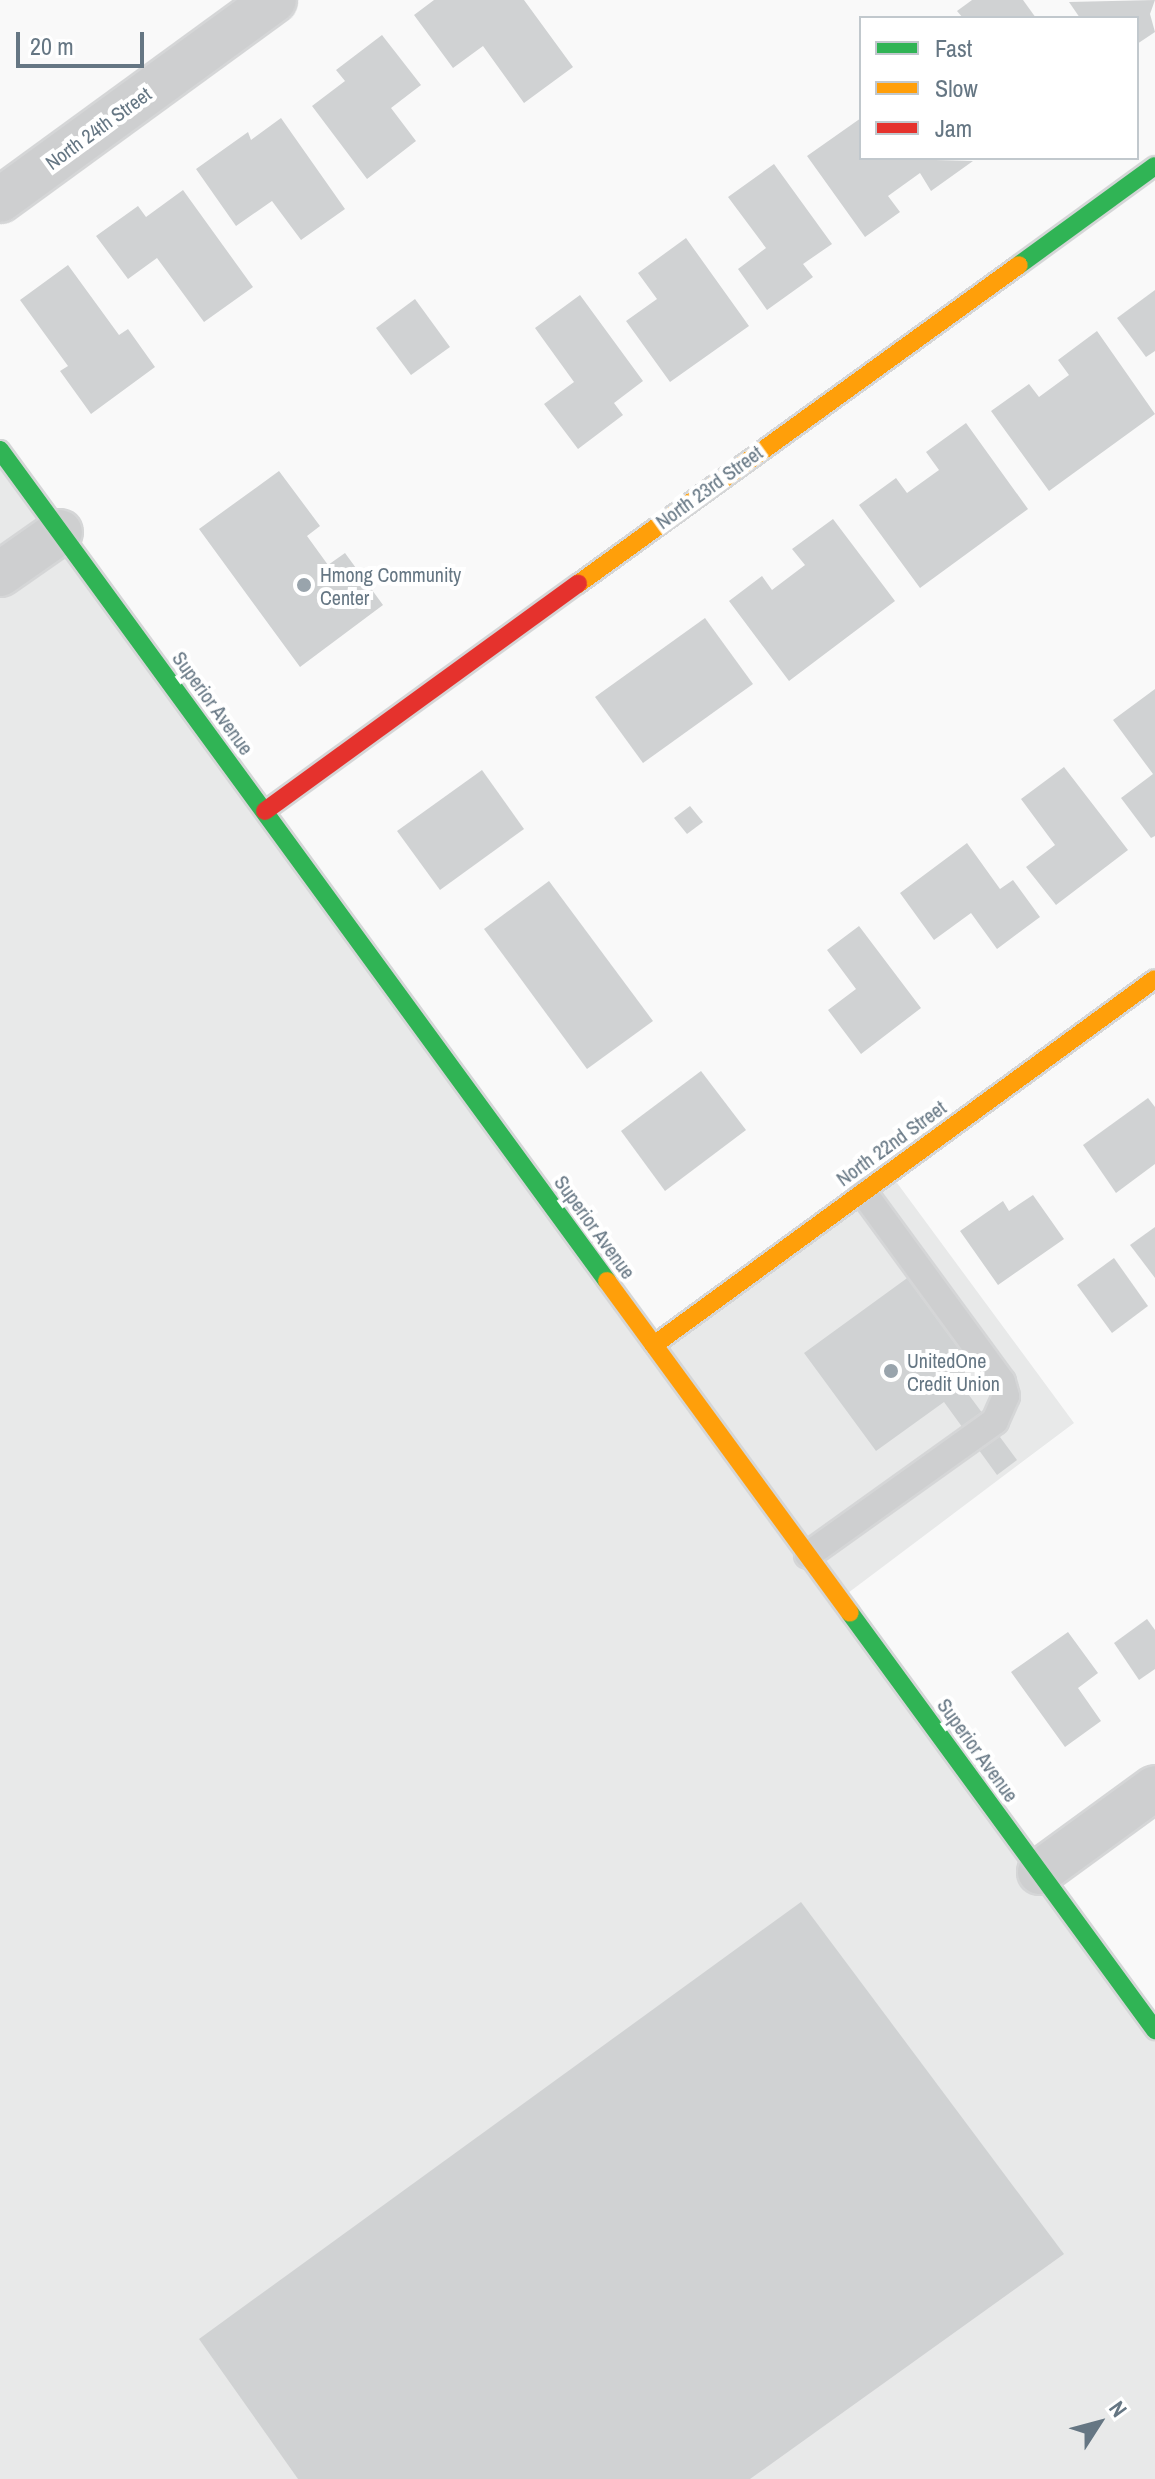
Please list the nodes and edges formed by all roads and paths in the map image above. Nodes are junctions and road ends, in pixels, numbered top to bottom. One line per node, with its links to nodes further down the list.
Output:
1 (274, 0): 3 (street, North 24th Street)
2 (1155, 166): 7 (street, North 23rd Street)
3 (0, 200)
4 (0, 450): 5 (street, Superior Avenue)
5 (60, 532): 6 (street); 7 (street, Superior Avenue)
6 (0, 574)
7 (265, 811): 10 (street, Superior Avenue)
8 (1155, 979): 9 (street, North 22nd Street)
9 (862, 1191): 10 (street, North 22nd Street); 11 (lane)
10 (654, 1345): 11 (street, Superior Avenue)
11 (808, 1555): 13 (street, Superior Avenue)
12 (1155, 1788): 13 (street)
13 (1040, 1872): 14 (street, Superior Avenue)
14 (1155, 2030)

